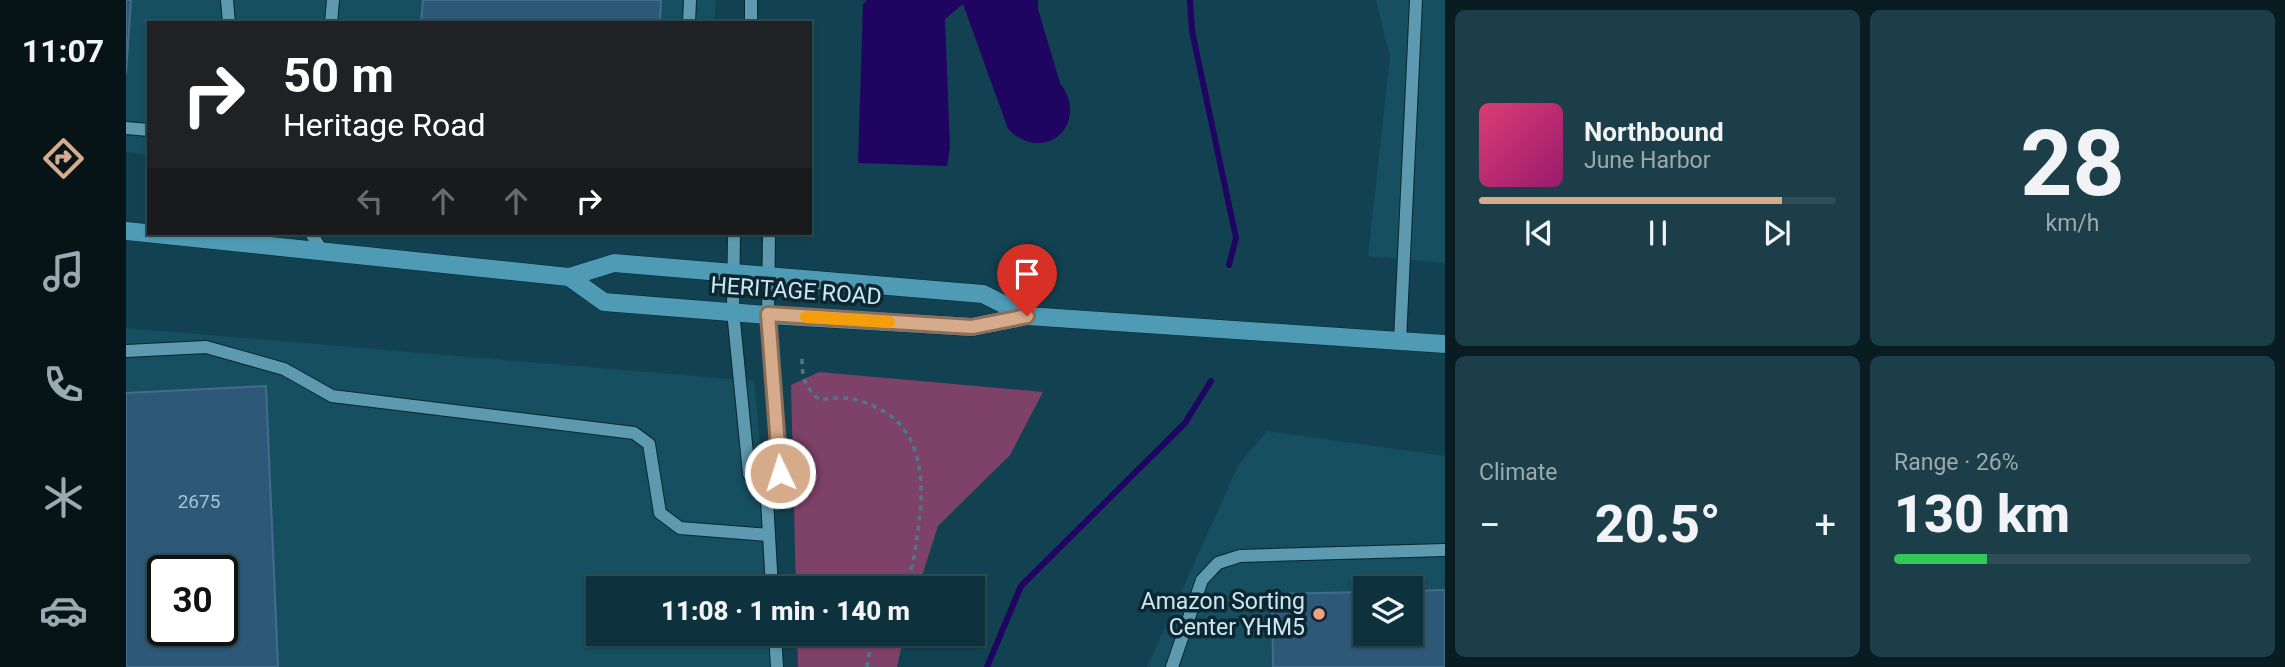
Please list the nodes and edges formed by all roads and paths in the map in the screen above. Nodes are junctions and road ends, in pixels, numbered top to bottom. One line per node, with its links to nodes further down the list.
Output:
1 (227, 0): 6 (street)
2 (333, 0): 7 (street)
3 (690, 0): 8 (street)
4 (751, 0): 9 (street)
5 (1416, 0): 25 (street)
6 (229, 21)
7 (331, 21)
8 (689, 21)
9 (751, 21)
10 (126, 128): 11 (street)
11 (147, 130)
12 (126, 231): 13 (main road, HERITAGE ROAD)
13 (147, 232)
14 (196, 235): 18 (main road, HERITAGE ROAD)
15 (312, 235): 18 (street)
16 (734, 235): 19 (street)
17 (769, 235): 20 (street)
18 (322, 251): 21 (main road, HERITAGE ROAD)
19 (734, 273): 20 (main road, HERITAGE ROAD); 21 (main road, HERITAGE ROAD); 22 (street)
20 (769, 276): 23 (street); 24 (main road, HERITAGE ROAD)
21 (569, 277): 22 (main road, HERITAGE ROAD)
22 (733, 311): 23 (main road, HERITAGE ROAD); 29 (street)
23 (768, 314): 24 (main road, HERITAGE ROAD); 29 (street)
24 (1027, 316): 25 (main road, HERITAGE ROAD)
25 (1400, 341): 26 (main road, HERITAGE ROAD)
26 (1445, 344)
27 (126, 351): 30 (street)
28 (802, 359): 33 (path)
29 (767, 500): 30 (street)
30 (769, 535): 32 (street)
31 (1445, 550): 38 (street)
32 (771, 576)
33 (907, 576)
34 (776, 646): 36 (street)
35 (871, 646): 37 (path)
36 (777, 667)
37 (867, 667)
38 (1172, 667)

